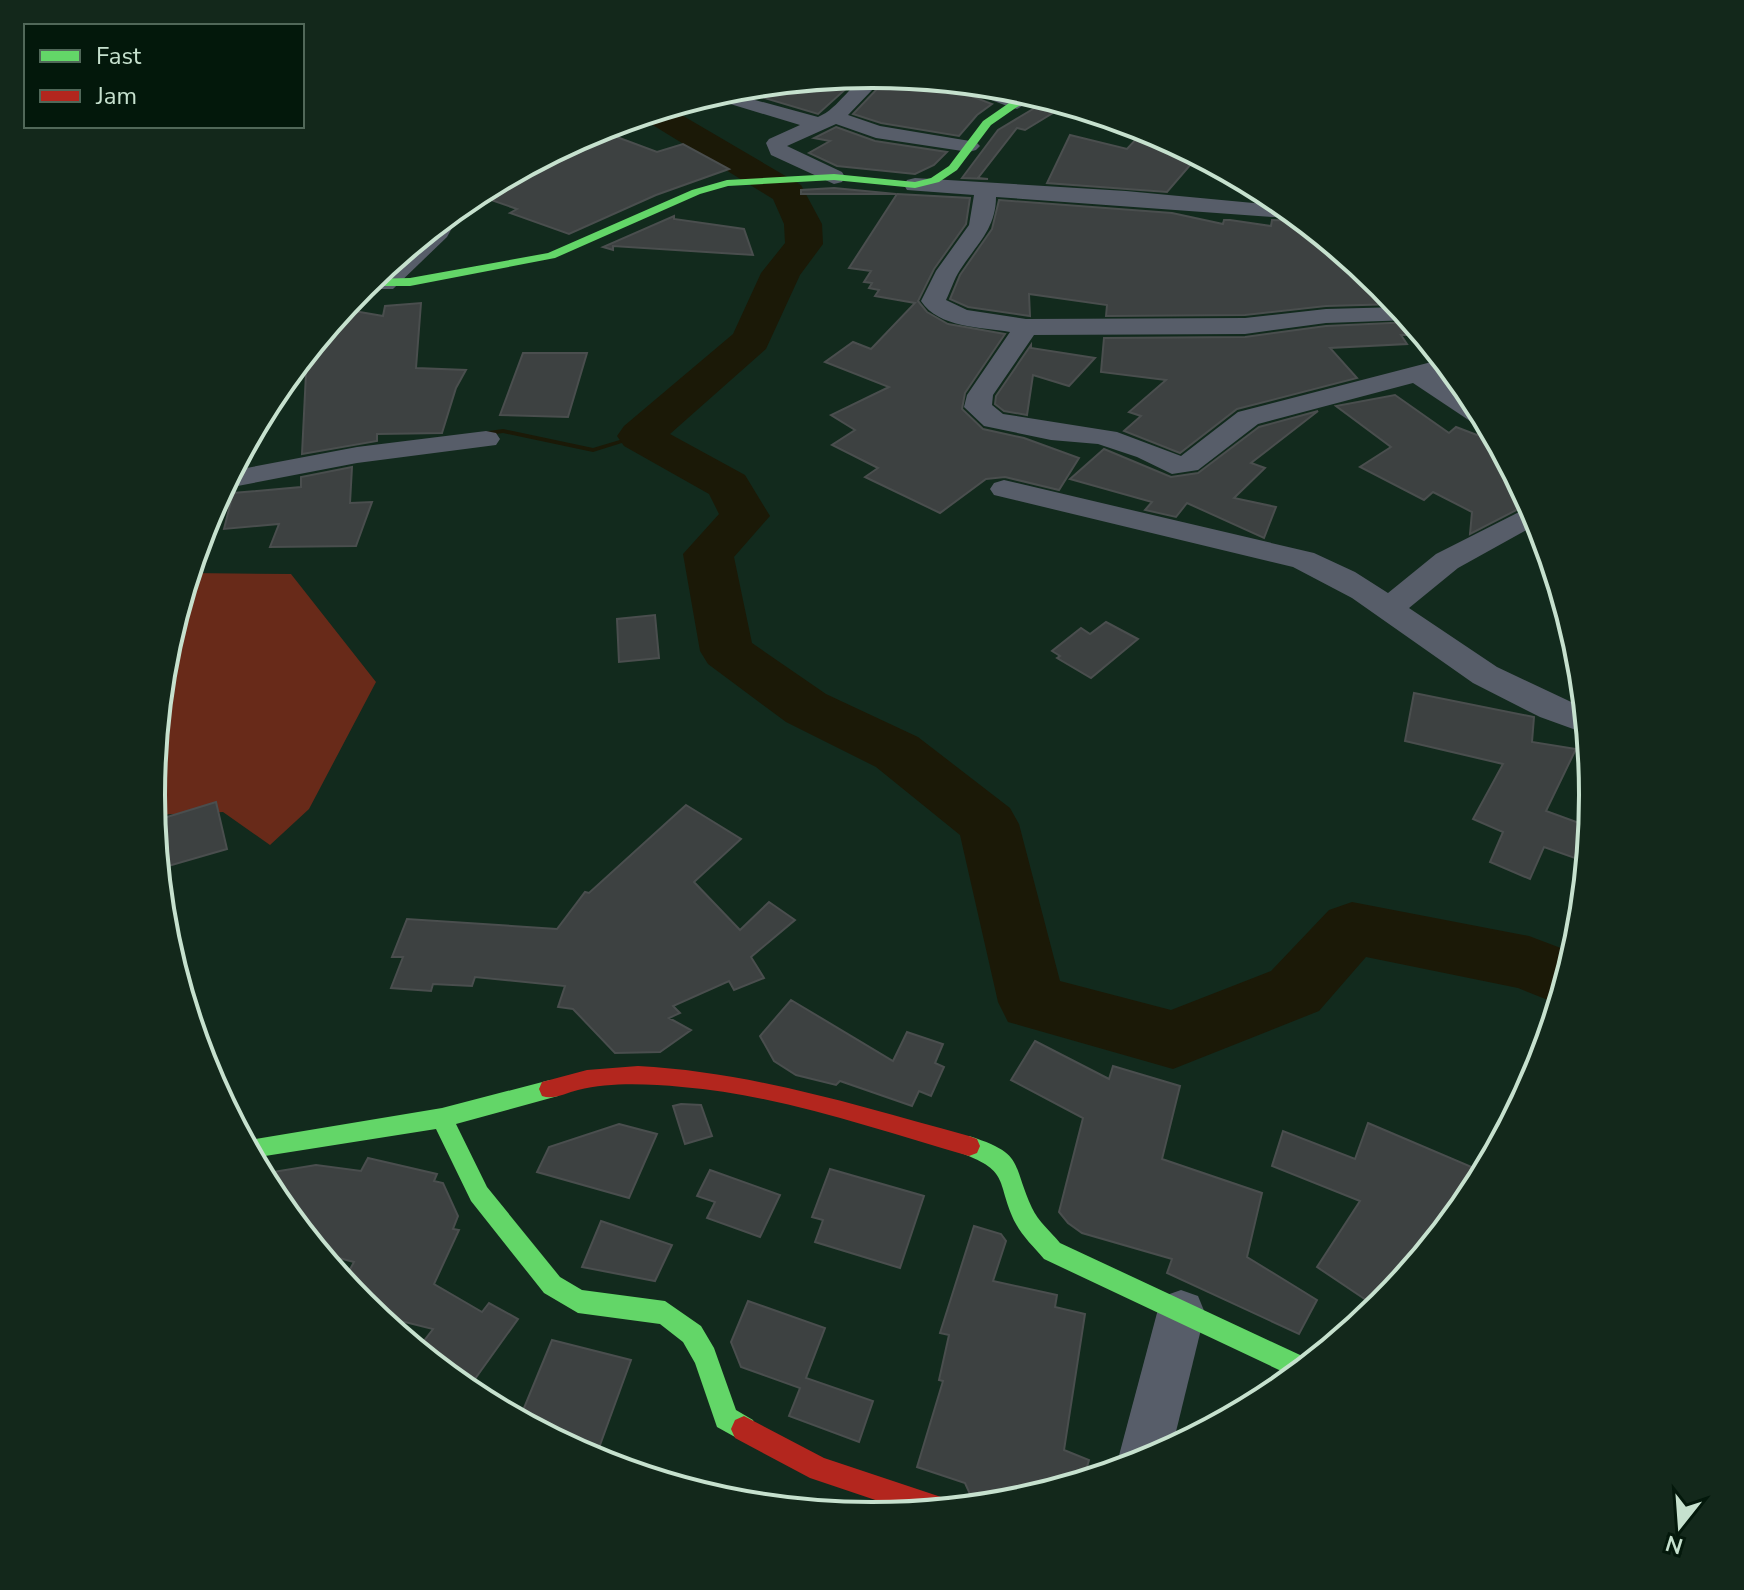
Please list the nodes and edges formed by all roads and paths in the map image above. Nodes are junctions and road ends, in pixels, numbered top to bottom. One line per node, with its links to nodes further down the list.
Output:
1 (862, 88): 4 (street)
2 (742, 101): 4 (street)
3 (1019, 104): 5 (street)
4 (827, 120): 5 (street); 6 (street)
5 (969, 146): 7 (street)
6 (834, 177): 7 (street); 12 (street)
7 (915, 185): 8 (street)
8 (985, 190): 10 (street); 14 (street)
9 (1247, 196): 10 (street)
10 (1234, 208): 11 (street)
11 (1271, 212)
12 (386, 282)
13 (1390, 314): 14 (street)
14 (1026, 327): 16 (street)
15 (1436, 369): 16 (street)
16 (1417, 374): 17 (street)
17 (1460, 402)
18 (486, 439): 19 (street)
19 (240, 478)
20 (1004, 489): 22 (street)
21 (1523, 520): 22 (street)
22 (1389, 608): 23 (street)
23 (1574, 717)
24 (442, 1118): 25 (street); 26 (street); 29 (street)
25 (259, 1147)
26 (1181, 1313): 27 (street); 28 (street)
27 (1292, 1363)
28 (1147, 1446)
29 (909, 1500)

